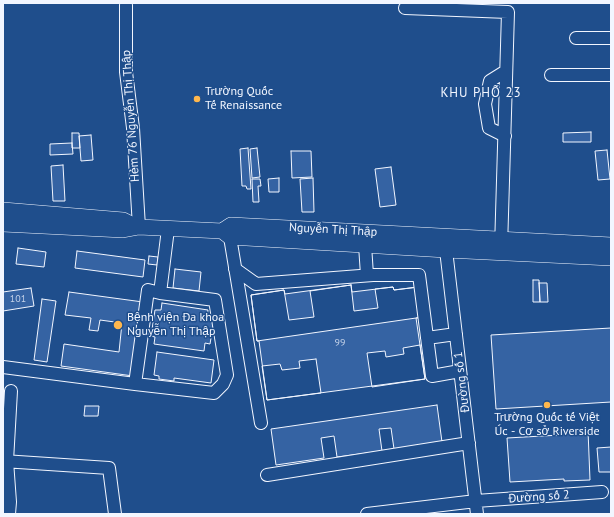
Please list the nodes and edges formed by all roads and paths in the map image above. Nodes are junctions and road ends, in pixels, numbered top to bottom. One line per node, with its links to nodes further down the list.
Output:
1 (126, 5): 11 (street, Hẻm 76 Nguyễn Thị Thập)
2 (405, 8): 5 (street)
3 (576, 38): 4 (street)
4 (611, 38)
5 (506, 71): 8 (street); 8 (street)
6 (551, 75): 7 (street)
7 (611, 75)
8 (505, 136): 17 (street)
9 (3, 210): 11 (main road, Nguyễn Thị Thập)
10 (3, 224): 11 (main road, Nguyễn Thị Thập)
11 (139, 227): 12 (main road, Nguyễn Thị Thập)
12 (168, 229): 13 (main road, Nguyễn Thị Thập); 21 (street)
13 (226, 234): 14 (main road, Nguyễn Thị Thập); 15 (main road, Nguyễn Thị Thập); 19 (street)
14 (446, 244): 15 (main road, Nguyễn Thị Thập); 17 (main road, Nguyễn Thị Thập); 22 (street, Đường số 1)
15 (365, 245): 20 (street)
16 (611, 245): 17 (main road, Nguyễn Thị Thập)
17 (501, 246): 18 (main road, Nguyễn Thị Thập)
18 (611, 258)
19 (235, 269): 20 (street); 28 (street)
20 (367, 275): 23 (street)
21 (160, 293): 26 (street); 26 (street)
22 (456, 334): 23 (street); 25 (street, Đường số 1)
23 (427, 338): 25 (street)
24 (3, 367): 26 (street)
25 (460, 371): 29 (street, Đường số 1)
26 (135, 384)
27 (11, 391): 30 (street)
28 (261, 423)
29 (469, 443): 31 (street); 33 (street, Đường số 1)
30 (5, 461): 35 (street); 36 (street)
31 (267, 475)
32 (602, 492): 33 (street, Đường số 2)
33 (476, 501): 34 (street, Đường số 2); 38 (street, Đường số 1)
34 (387, 513): 37 (street, Đường số 2)
35 (9, 514)
36 (115, 514)
37 (368, 514)
38 (477, 514)

